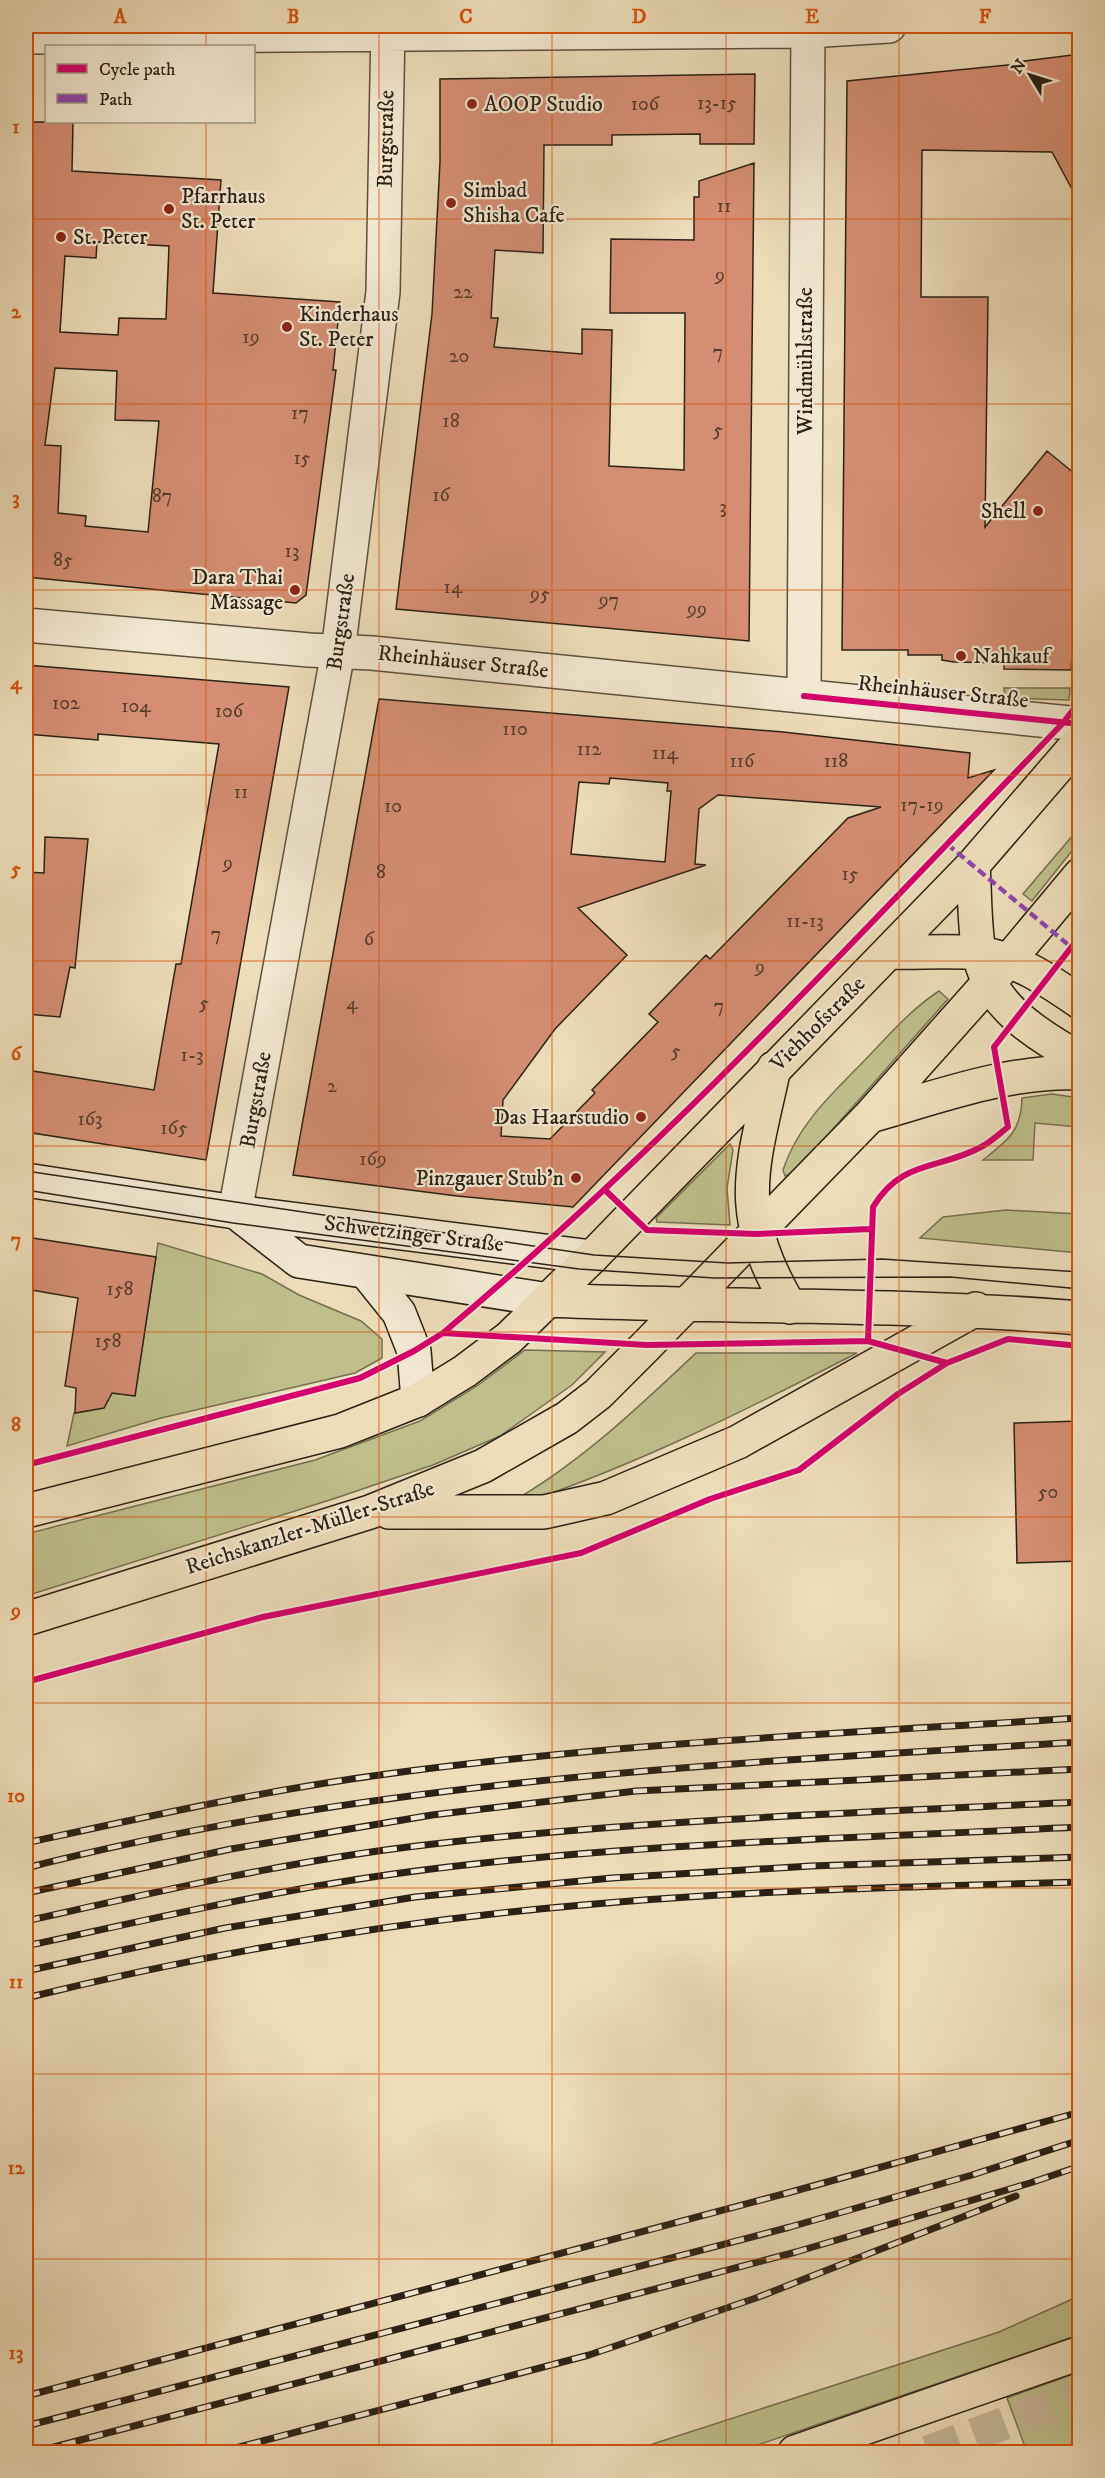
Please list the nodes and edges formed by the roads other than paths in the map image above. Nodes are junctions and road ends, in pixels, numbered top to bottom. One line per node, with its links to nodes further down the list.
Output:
1 (889, 26): 2 (street)
2 (808, 28): 3 (street); 7 (street, Windmühlstraße)
3 (388, 30): 4 (street); 6 (street, Burgstraße)
4 (26, 37)
5 (26, 625): 6 (street, Rheinhäuser Straße)
6 (338, 652): 7 (street, Rheinhäuser Straße); 20 (street, Burgstraße)
7 (804, 696): 8 (street, Rheinhäuser Straße)
8 (1080, 724)
9 (1080, 741): 10 (main road, Viehhofstraße)
10 (973, 865): 12 (main road, Viehhofstraße); 13 (main road)
11 (1079, 881): 13 (main road)
12 (889, 952): 13 (main road); 16 (main road, Viehhofstraße)
13 (992, 965): 14 (main road); 15 (main road); 18 (main road)
14 (1080, 1002)
15 (1080, 1059)
16 (774, 1068): 21 (main road); 22 (main road, Viehhofstraße)
17 (1080, 1073): 18 (main road)
18 (870, 1116): 21 (main road)
19 (26, 1180): 20 (street, Schwetzinger Straße)
20 (235, 1212): 22 (street, Schwetzinger Straße); 23 (street, Schwetzinger Straße)
21 (756, 1234): 25 (main road); 26 (main road)
22 (592, 1257): 24 (main road, Viehhofstraße)
23 (366, 1272): 24 (street, Schwetzinger Straße); 29 (street)
24 (549, 1300): 25 (main road); 29 (main road)
25 (685, 1306): 26 (main road); 31 (main road, Reichskanzler-Müller-Straße)
26 (790, 1307): 27 (main road)
27 (976, 1310): 28 (main road); 31 (main road)
28 (1080, 1318)
29 (418, 1400): 30 (main road)
30 (26, 1511)
31 (370, 1512): 32 (main road, Reichskanzler-Müller-Straße)
32 (26, 1619)
33 (1080, 2353): 34 (main road)
34 (795, 2452)

